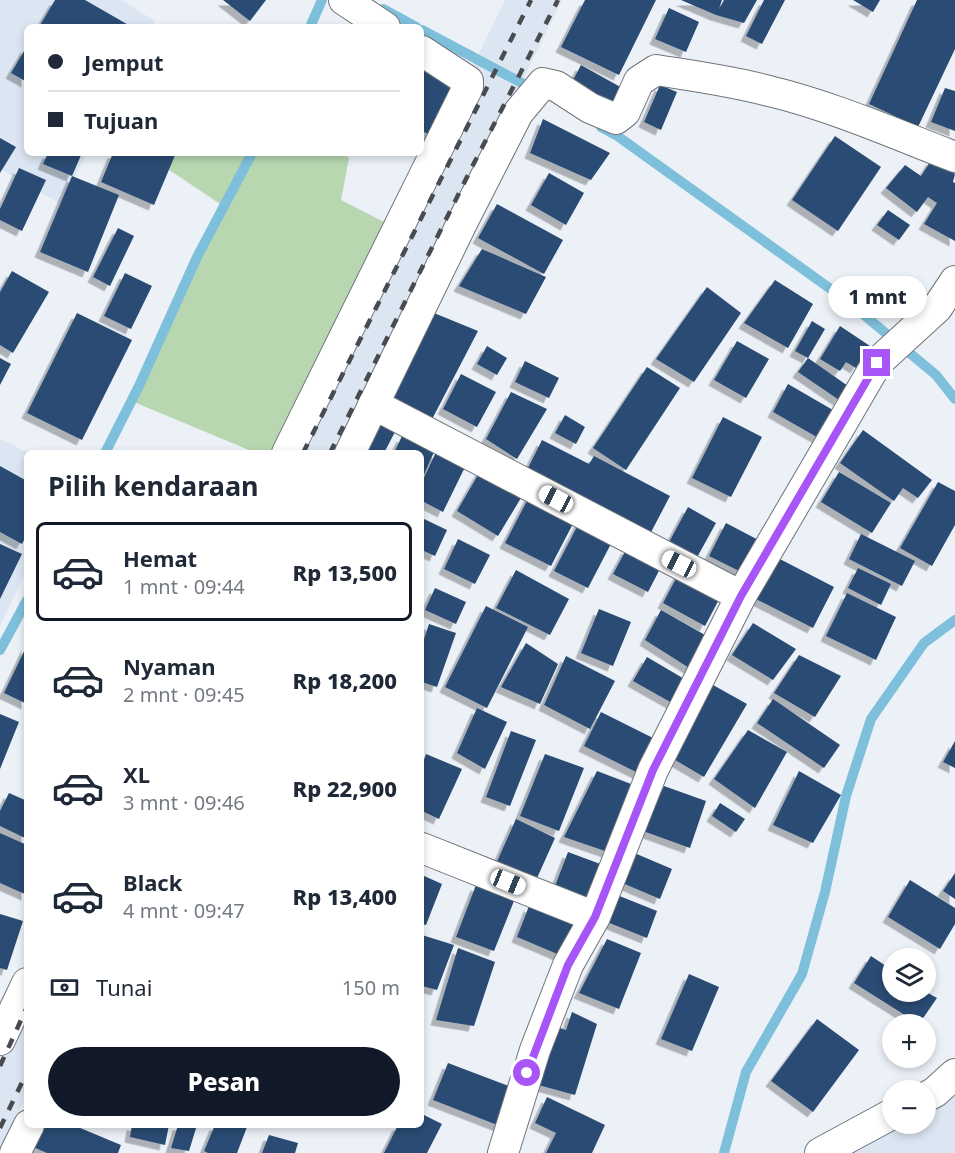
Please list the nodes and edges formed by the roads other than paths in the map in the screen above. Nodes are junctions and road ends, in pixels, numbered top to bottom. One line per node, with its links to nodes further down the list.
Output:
1 (344, 0): 2 (street)
2 (380, 24)
3 (424, 52): 7 (street)
4 (955, 157): 6 (street)
5 (955, 281): 9 (street)
6 (373, 404): 8 (street); 9 (street)
7 (288, 450)
8 (351, 450)
9 (741, 596): 11 (street)
10 (424, 849): 11 (street)
11 (595, 917): 19 (street)
12 (24, 989): 13 (street)
13 (0, 1040)
14 (955, 1074): 15 (street)
15 (936, 1091)
16 (882, 1119): 20 (street)
17 (27, 1128): 18 (street)
18 (15, 1153)
19 (503, 1153)
20 (820, 1153)

